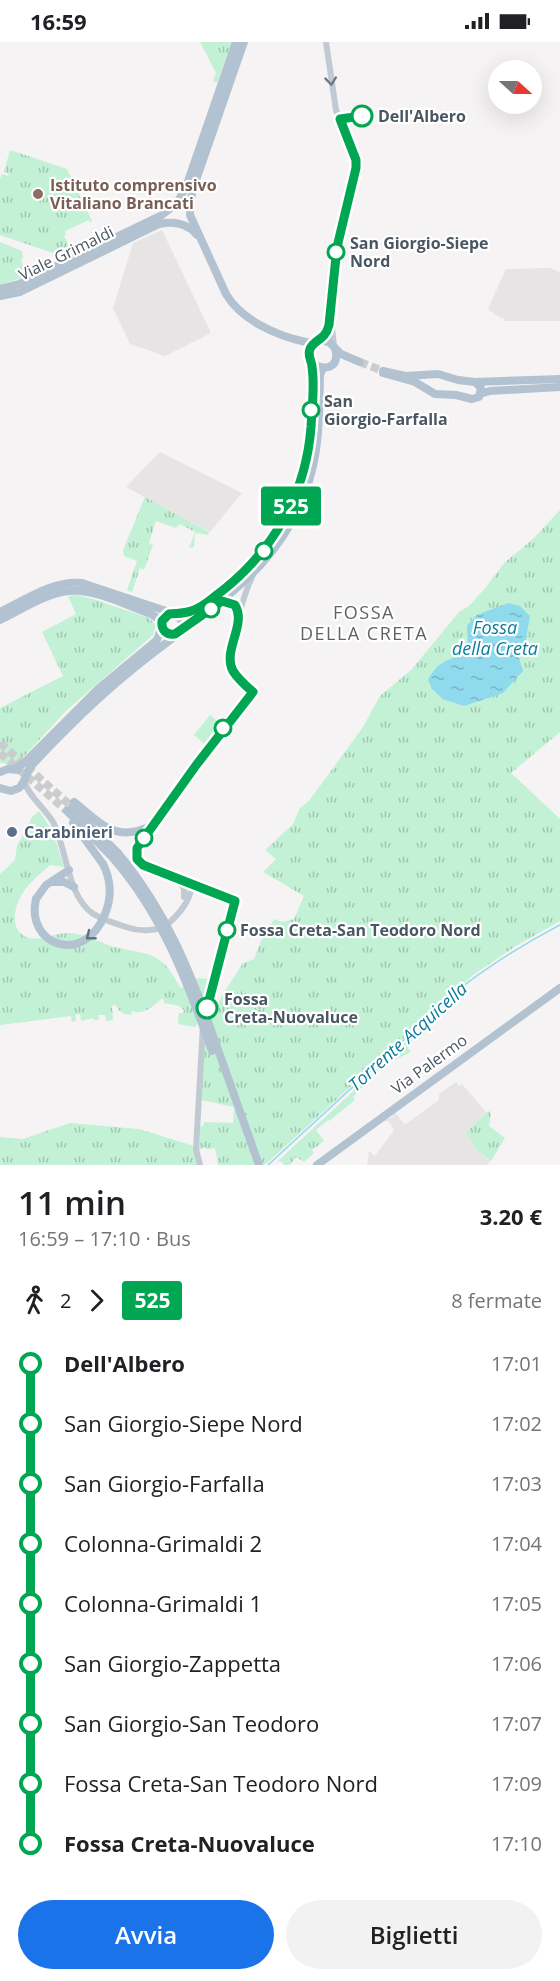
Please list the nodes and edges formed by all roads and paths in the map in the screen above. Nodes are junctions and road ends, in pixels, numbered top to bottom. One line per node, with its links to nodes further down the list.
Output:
1 (236, 42): 4 (main road)
2 (244, 42): 5 (main road)
3 (327, 42): 10 (street, one-way to 10)
4 (173, 207): 5 (main road); 6 (main road); 8 (main road)
5 (190, 212): 6 (main road); 7 (main road)
6 (178, 224): 7 (main road); 9 (main road, Viale Grimaldi)
7 (199, 238): 11 (main road)
8 (0, 289)
9 (0, 296)
10 (332, 312): 11 (street); 12 (street)
11 (314, 343): 12 (main road); 13 (main road)
12 (335, 347): 14 (main road); 14 (main road)
13 (312, 363): 14 (main road); 24 (main road)
14 (327, 367): 21 (main road)
15 (426, 374): 17 (main road); 18 (main road); 18 (main road)
16 (560, 379): 17 (main road)
17 (475, 382): 20 (main road)
18 (424, 387): 20 (main road)
19 (560, 387): 20 (main road)
20 (480, 394)
21 (253, 575): 22 (main road); 26 (street)
22 (222, 601): 26 (street); 28 (main road)
23 (0, 612): 24 (main road)
24 (174, 614): 27 (main road); 28 (main road)
25 (0, 620): 27 (main road)
26 (237, 622): 36 (street)
27 (162, 626): 28 (main road); 29 (main road)
28 (178, 633): 30 (main road)
29 (6, 769): 30 (main road)
30 (24, 778): 32 (main road); 34 (street)
31 (0, 788): 32 (main road)
32 (13, 790): 33 (main road); 34 (street)
33 (0, 799)
34 (42, 807): 38 (street)
35 (69, 808): 36 (main road); 37 (main road); 40 (main road, one-way to 40, bridge)
36 (152, 825): 39 (street)
37 (116, 855): 47 (main road, bridge); 48 (main road, bridge)
38 (69, 870): 40 (main road); 42 (street)
39 (175, 877): 41 (street); 44 (street)
40 (49, 882): 42 (main road)
41 (191, 883): 43 (street); 44 (street)
42 (74, 887): 44 (street)
43 (205, 889): 44 (street); 46 (street)
44 (186, 897)
45 (560, 988): 49 (main road, Via Palermo)
46 (200, 1165)
47 (253, 1165)
48 (259, 1165)
49 (317, 1165)

